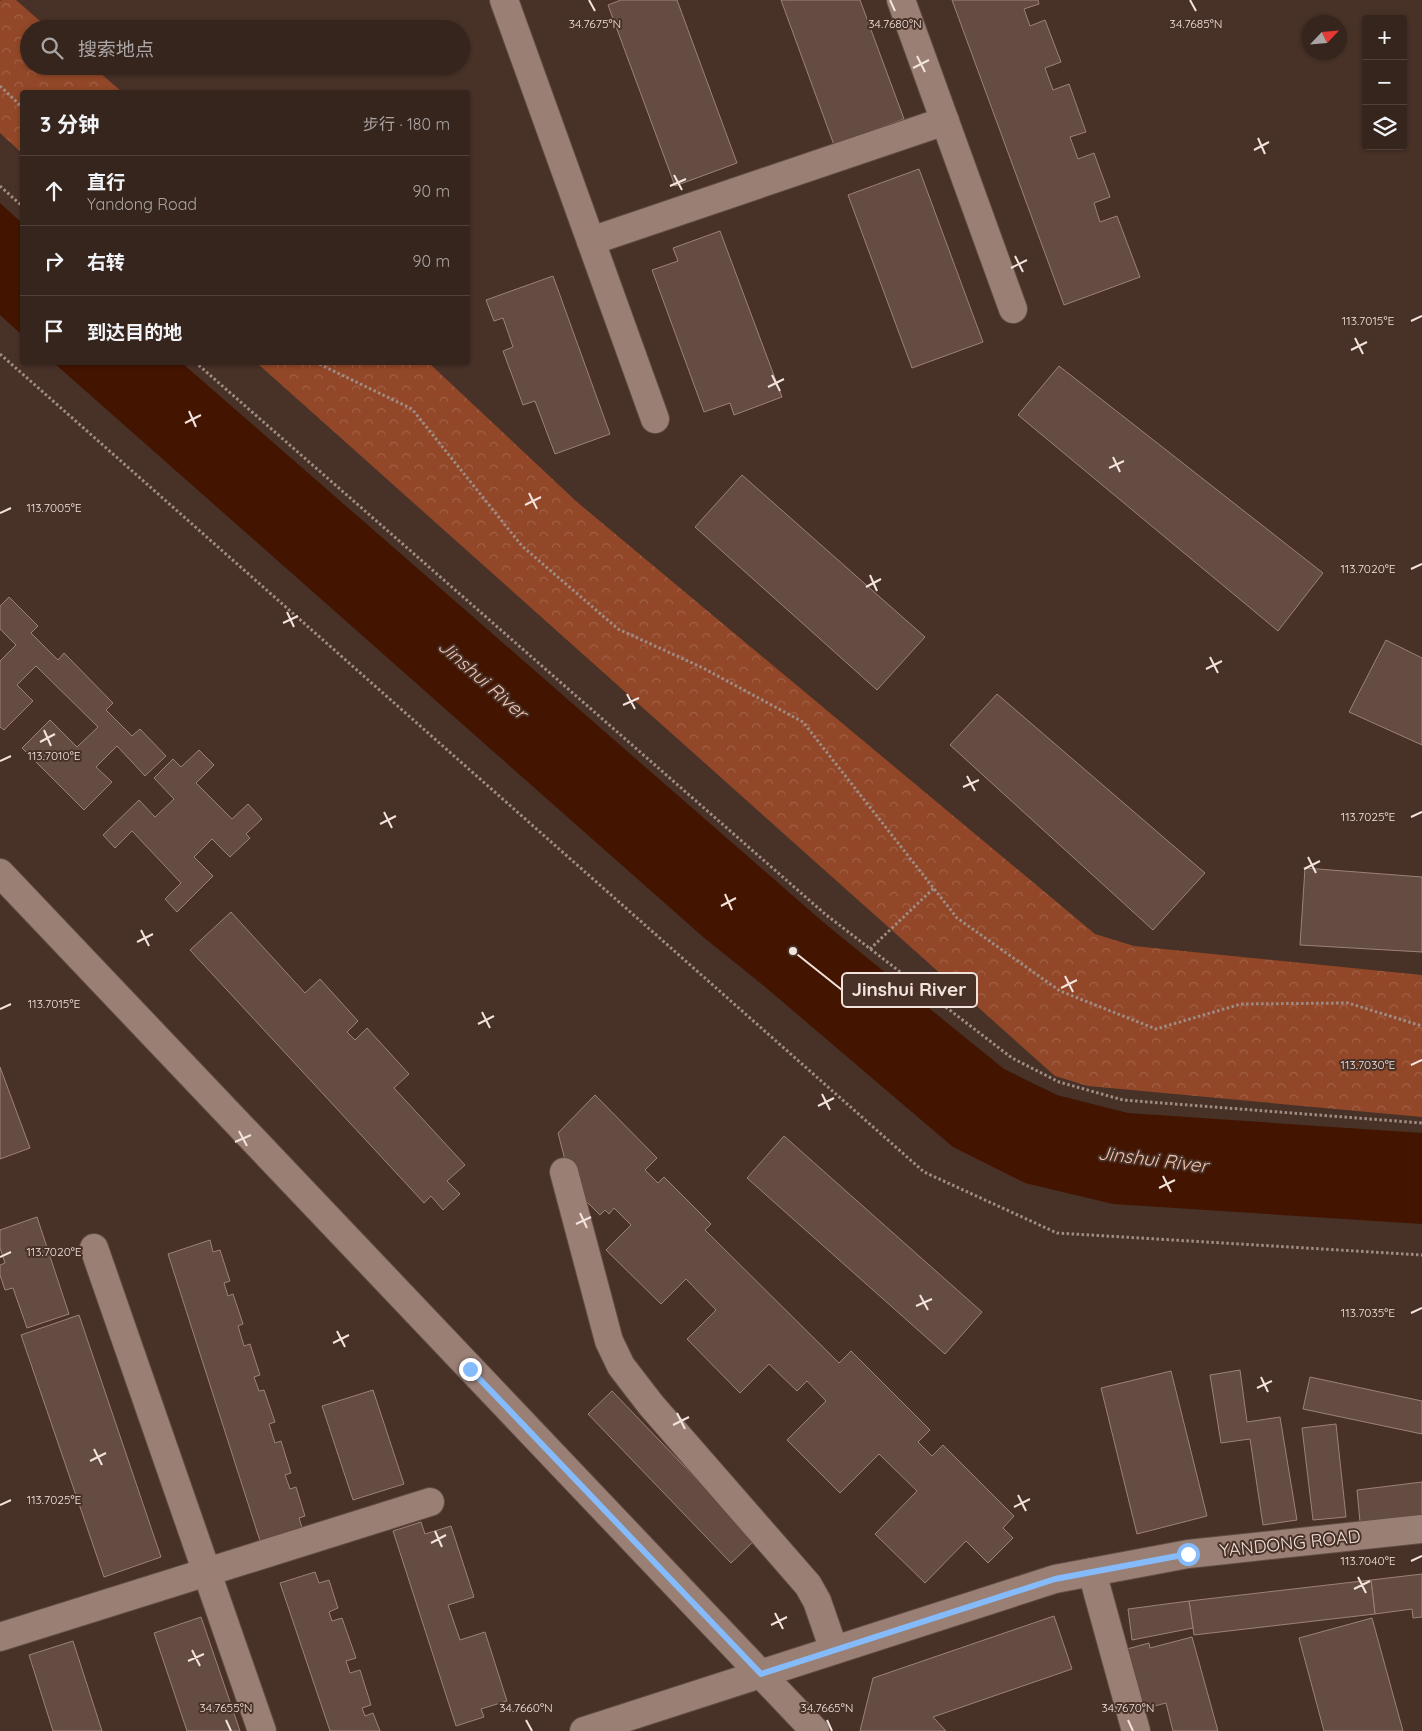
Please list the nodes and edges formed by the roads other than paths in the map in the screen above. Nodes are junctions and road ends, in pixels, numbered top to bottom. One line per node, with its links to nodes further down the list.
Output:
1 (504, 0): 4 (street)
2 (901, 0): 3 (street)
3 (945, 121): 4 (street); 5 (street)
4 (591, 241): 6 (street)
5 (1013, 309)
6 (655, 419)
7 (0, 873): 16 (street)
8 (564, 1172): 15 (street)
9 (94, 1248): 12 (street)
10 (430, 1502): 12 (street)
11 (1422, 1529): 13 (street, YANDONG ROAD)
12 (207, 1572): 14 (street); 17 (street)
13 (1092, 1572): 15 (street, YANDONG ROAD); 20 (street)
14 (0, 1637)
15 (834, 1650): 16 (street, YANDONG ROAD)
16 (761, 1674): 18 (street, YANDONG ROAD); 19 (street)
17 (262, 1731)
18 (584, 1731)
19 (815, 1731)
20 (1136, 1731)

